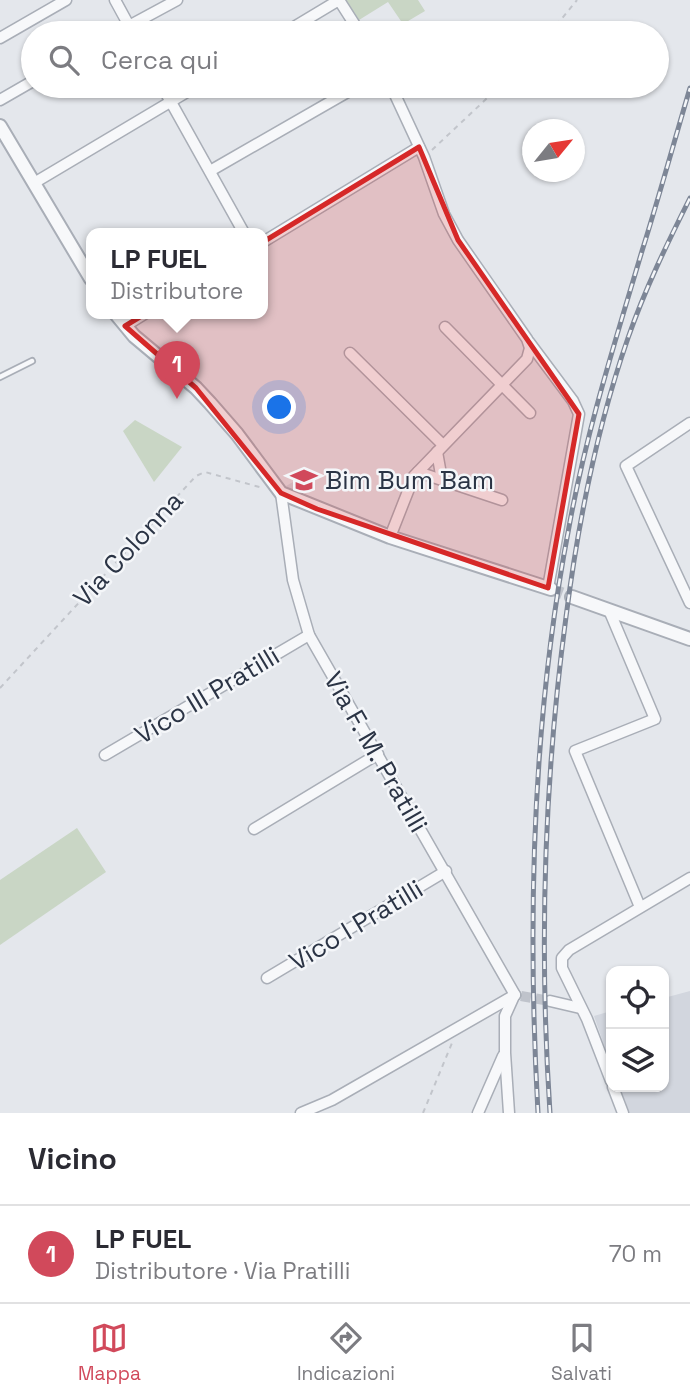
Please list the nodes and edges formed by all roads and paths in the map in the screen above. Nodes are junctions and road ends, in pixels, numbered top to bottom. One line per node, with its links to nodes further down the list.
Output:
1 (66, 0): 6 (street)
2 (115, 0): 7 (street)
3 (177, 0): 8 (street)
4 (340, 0): 9 (street); 10 (street)
5 (577, 0): 11 (path)
6 (30, 21)
7 (127, 21)
8 (144, 21)
9 (304, 21)
10 (353, 21)
11 (560, 21)
12 (21, 26): 13 (street)
13 (0, 38)
14 (21, 88): 20 (street)
15 (169, 98): 21 (street)
16 (176, 98): 21 (street)
17 (337, 98): 25 (street)
18 (397, 98): 23 (street)
19 (487, 98): 24 (path)
20 (0, 100)
21 (171, 101): 25 (street); 26 (street)
22 (0, 126): 26 (street)
23 (419, 146): 24 (street); 28 (street)
24 (424, 158): 34 (street)
25 (210, 172): 27 (street)
26 (34, 183): 29 (street)
27 (241, 228)
28 (268, 239)
29 (86, 271)
30 (120, 319): 32 (street)
31 (136, 319): 32 (street)
32 (125, 326): 44 (street)
33 (445, 327): 38 (street)
34 (527, 339): 38 (street); 47 (street)
35 (350, 353): 41 (street)
36 (32, 361): 37 (lane)
37 (0, 377)
38 (503, 385): 39 (street); 41 (street)
39 (530, 413)
40 (690, 423): 49 (street)
41 (440, 449): 42 (street); 43 (street)
42 (418, 472): 43 (street); 46 (street)
43 (443, 480): 45 (street)
44 (281, 493): 46 (street); 51 (street, Via F. M. Pratilli); 53 (path, Via Colonna)
45 (502, 500)
46 (390, 537): 47 (street)
47 (549, 589)
48 (572, 597): 50 (street)
49 (690, 603)
50 (609, 610): 52 (street); 59 (street)
51 (309, 635): 54 (street, Via F. M. Pratilli); 55 (street, Vico III Pratilli)
52 (690, 639)
53 (0, 688)
54 (378, 754): 56 (street); 57 (street, Via F. M. Pratilli)
55 (105, 755)
56 (254, 829)
57 (446, 872): 60 (street, Vico I Pratilli); 61 (street, Via F. M. Pratilli)
58 (690, 878): 59 (street)
59 (640, 907): 63 (street)
60 (267, 978)
61 (518, 996): 64 (street); 65 (street)
62 (550, 1001): 63 (street)
63 (580, 1008): 66 (street)
64 (456, 1029): 68 (street); 69 (path)
65 (505, 1053): 70 (street); 71 (street)
66 (606, 1068)
67 (615, 1092): 72 (street)
68 (301, 1113)
69 (423, 1113)
70 (478, 1113)
71 (509, 1113)
72 (623, 1113)

